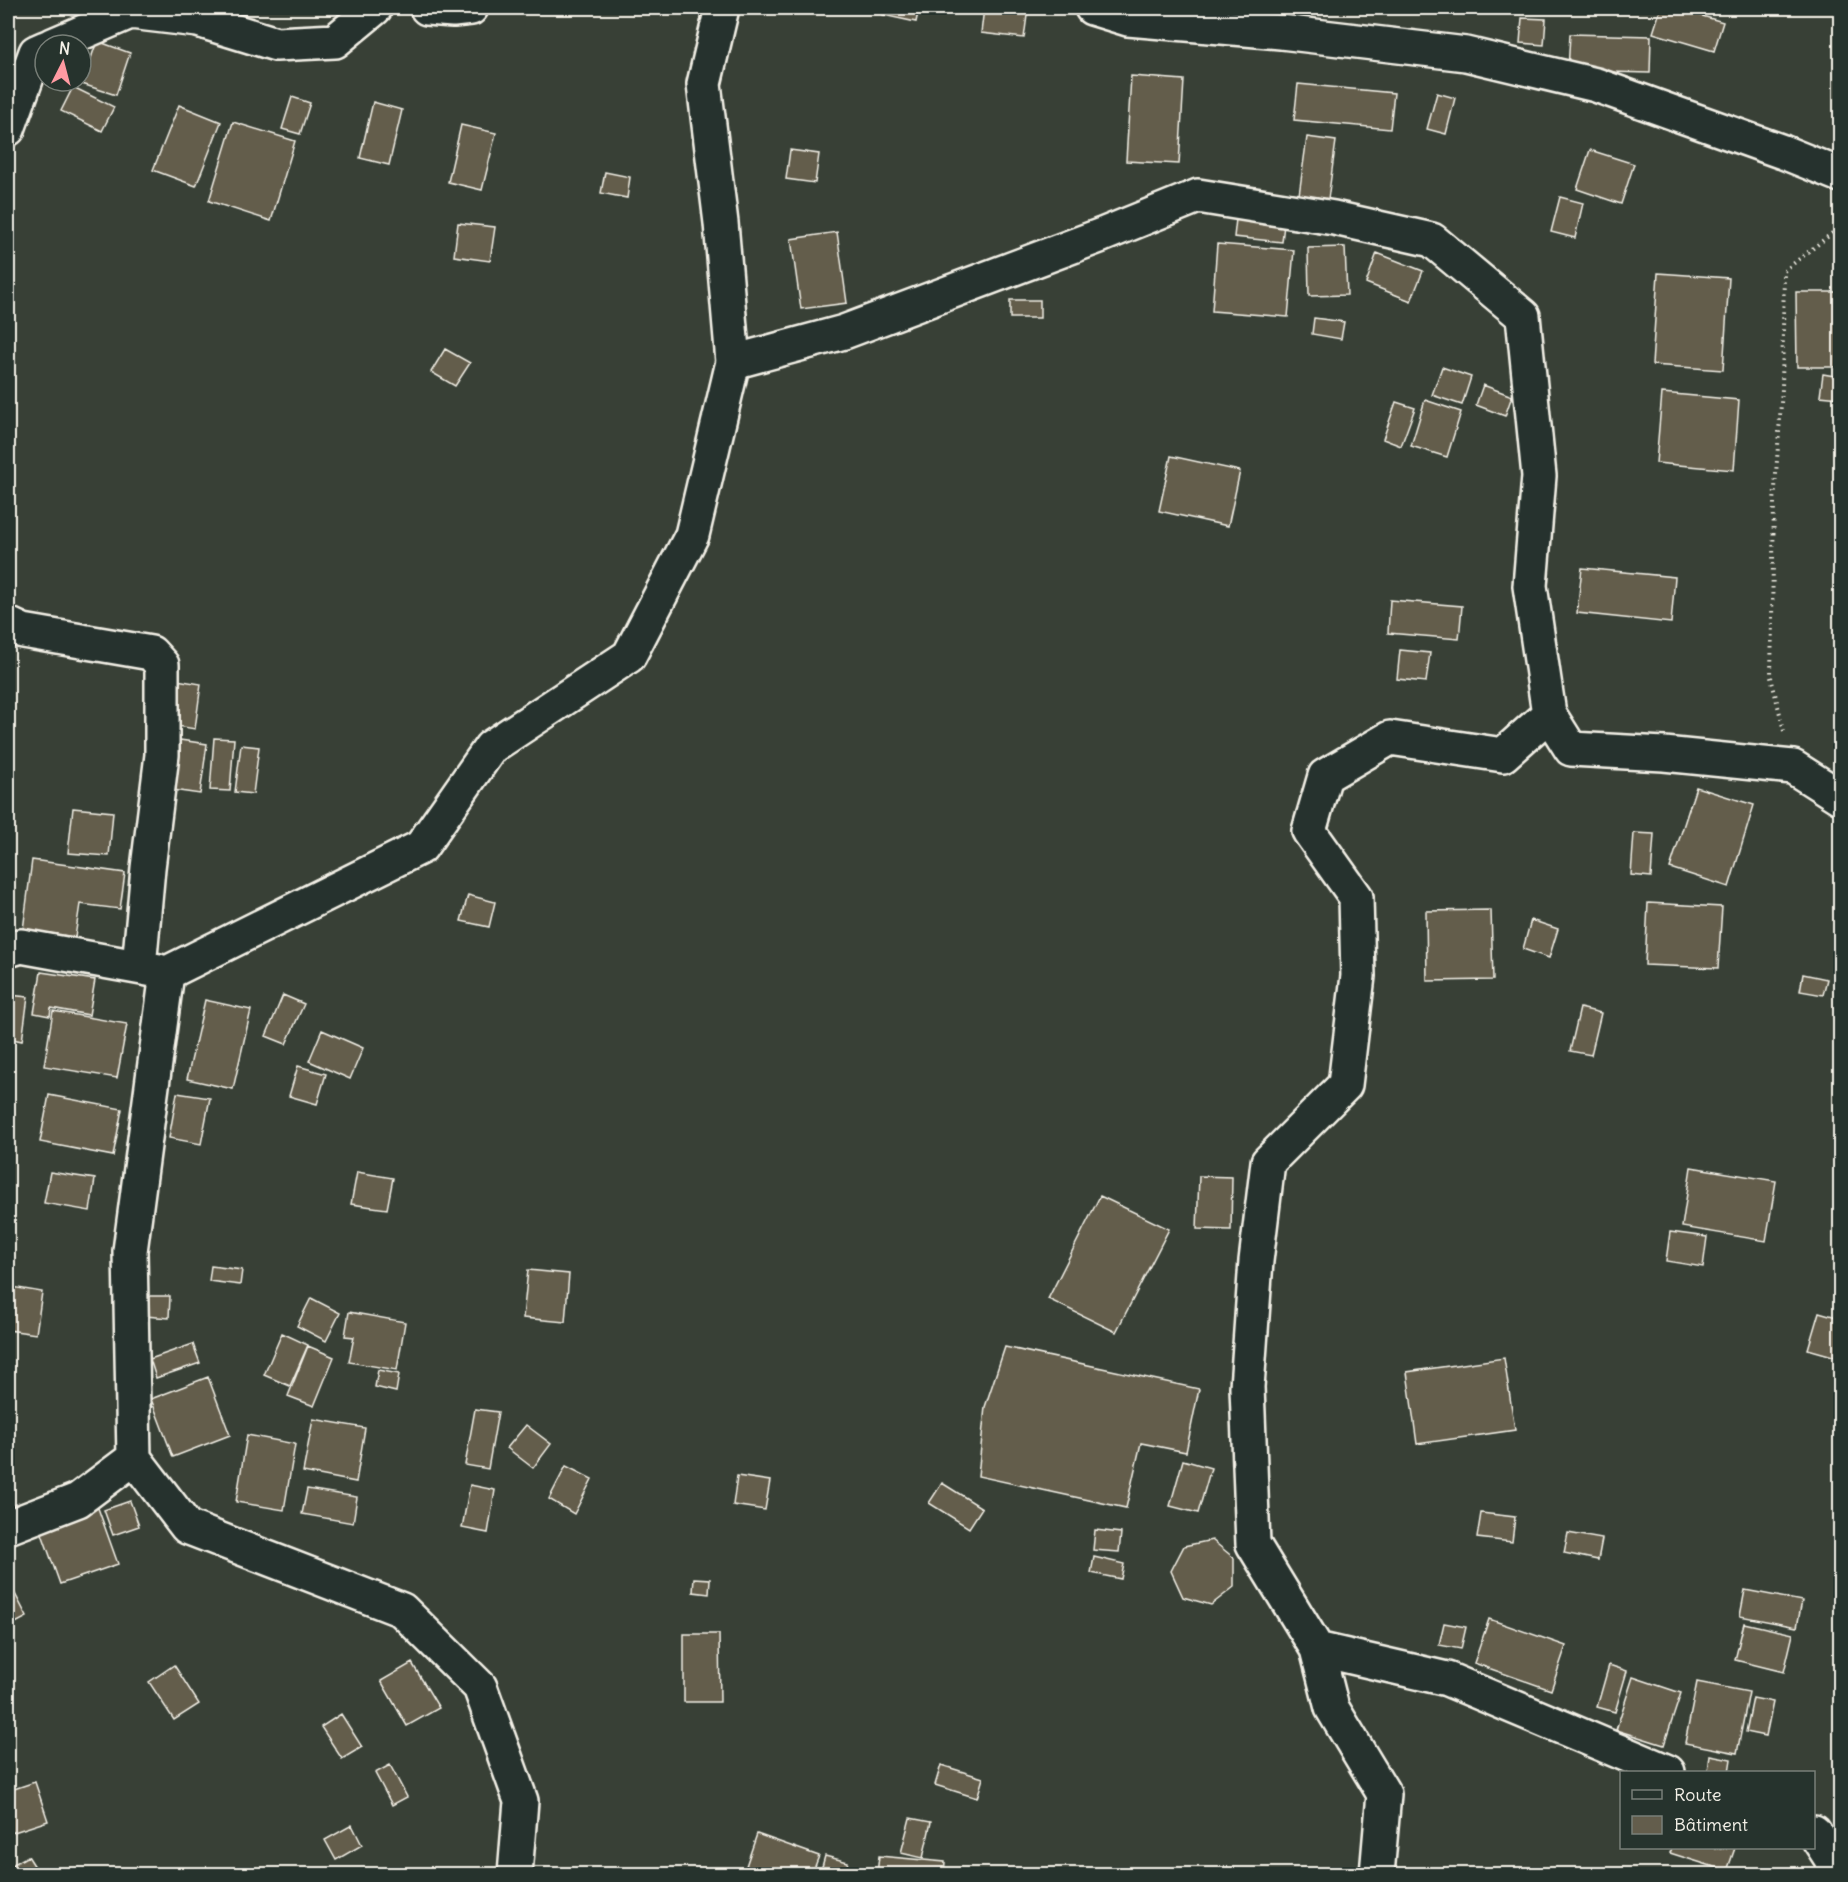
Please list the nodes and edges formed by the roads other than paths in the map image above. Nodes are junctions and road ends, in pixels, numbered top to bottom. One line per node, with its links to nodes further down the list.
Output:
1 (375, 8): 7 (street)
2 (427, 8): 3 (street)
3 (471, 8)
4 (722, 8): 11 (street)
5 (1092, 8): 6 (street)
6 (1242, 18): 10 (street)
7 (81, 33)
8 (33, 60): 9 (street)
9 (8, 129)
10 (1840, 175)
11 (733, 362): 13 (street); 16 (street)
12 (8, 624): 16 (street)
13 (1549, 714): 14 (street); 19 (street)
14 (1840, 796)
15 (8, 950): 16 (street)
16 (153, 970): 17 (street)
17 (134, 1458): 18 (street); 23 (street)
18 (8, 1527)
19 (1317, 1649): 20 (street); 24 (street)
20 (1663, 1771)
21 (1815, 1834): 22 (street)
22 (1840, 1866)
23 (515, 1875)
24 (1377, 1875)

